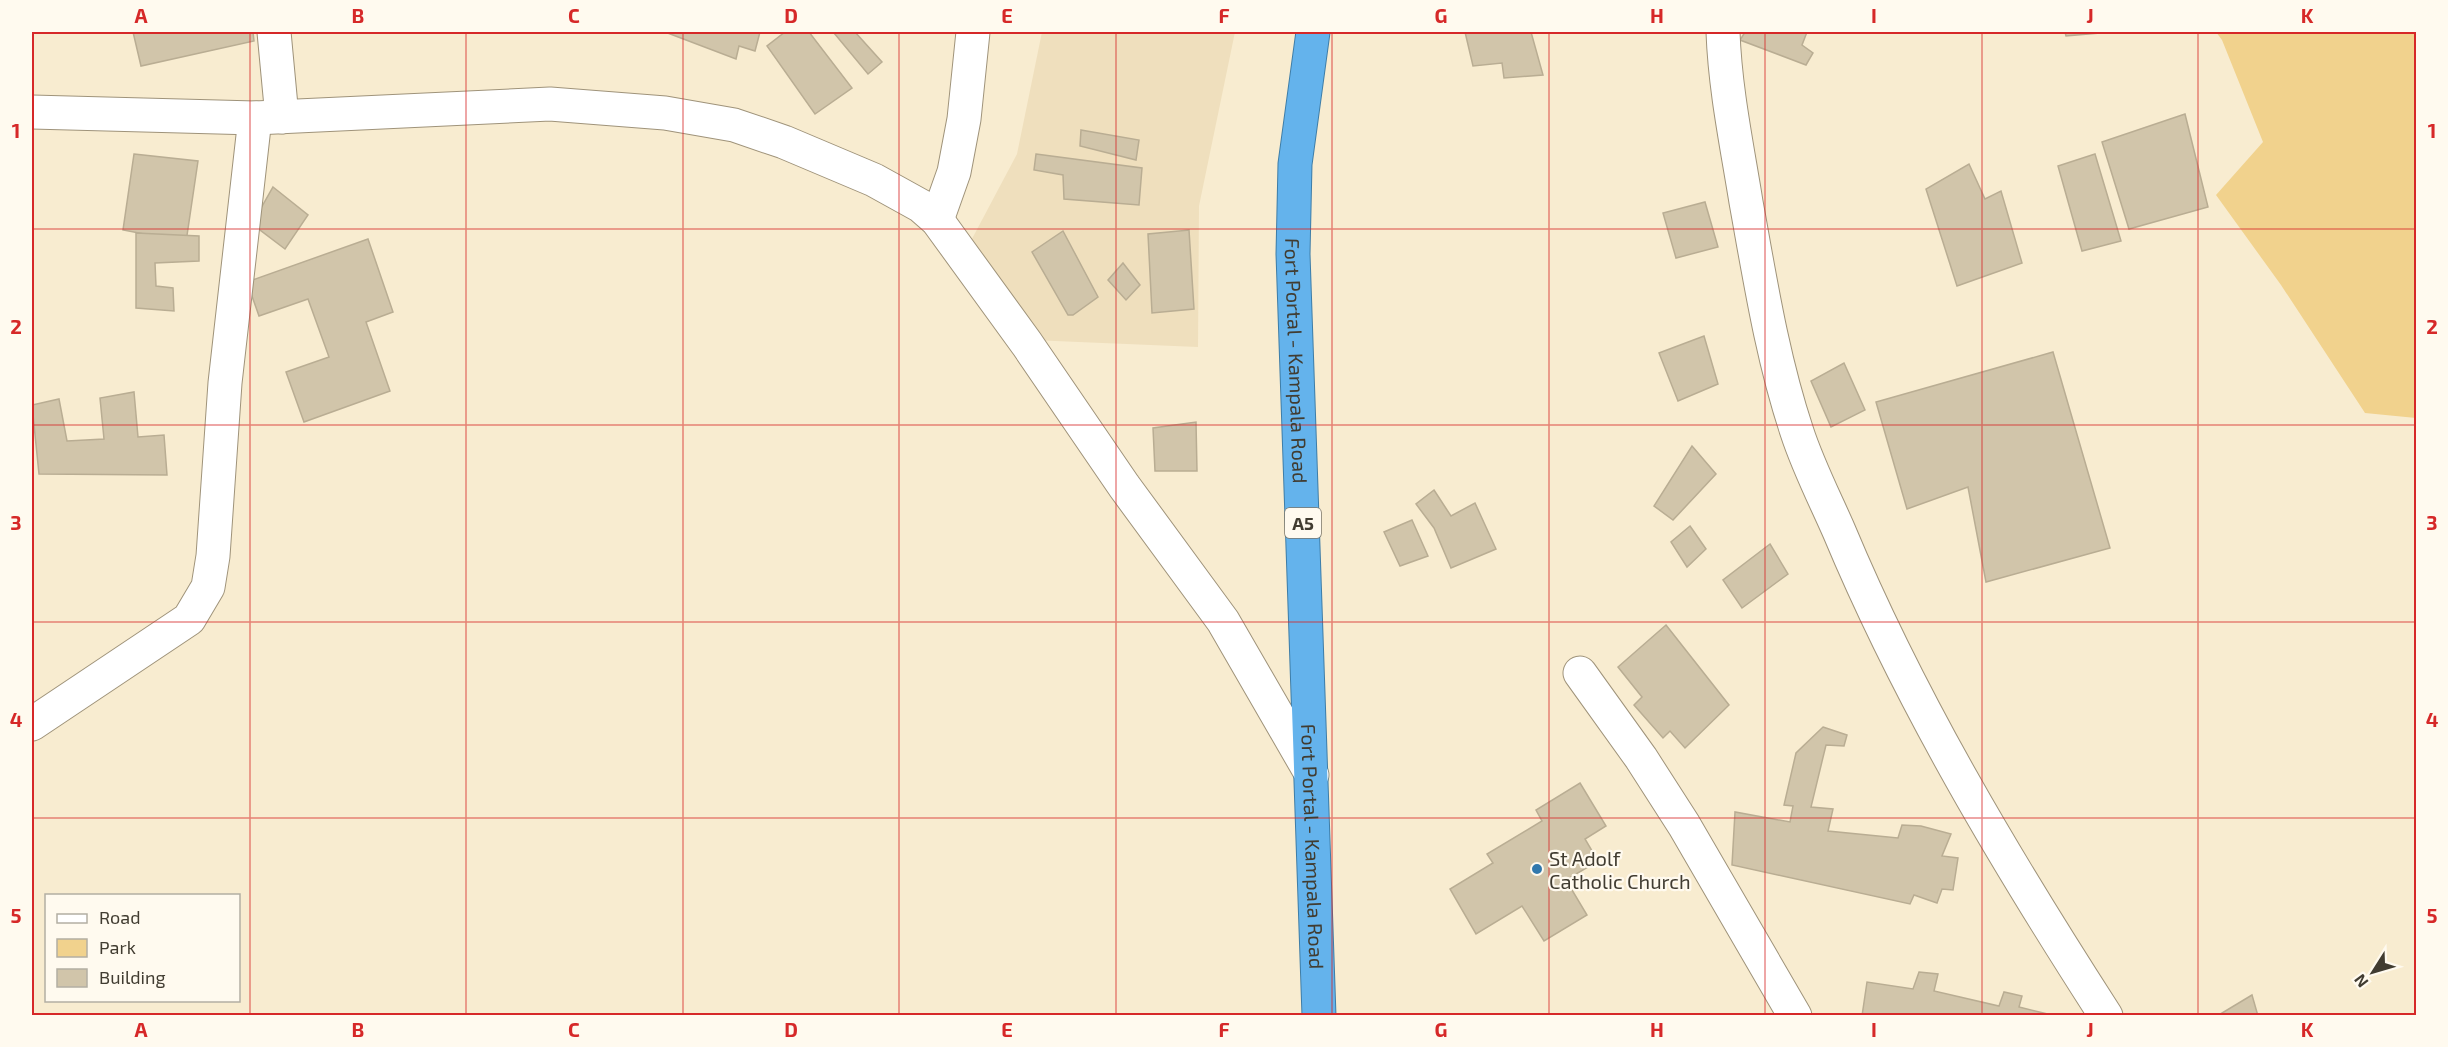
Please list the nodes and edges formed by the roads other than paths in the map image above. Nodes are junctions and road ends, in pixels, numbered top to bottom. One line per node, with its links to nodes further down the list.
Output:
1 (274, 32): 6 (street)
2 (973, 32): 7 (street)
3 (1312, 32): 10 (highway, Fort Portal - Kampala Road / A5)
4 (1723, 32): 13 (street)
5 (32, 112): 6 (street)
6 (268, 118): 7 (street); 9 (street)
7 (937, 220): 10 (street)
8 (1580, 673): 12 (street)
9 (32, 724)
10 (1312, 775): 11 (highway, Fort Portal - Kampala Road / A5)
11 (1319, 1016)
12 (1795, 1016)
13 (2106, 1016)

